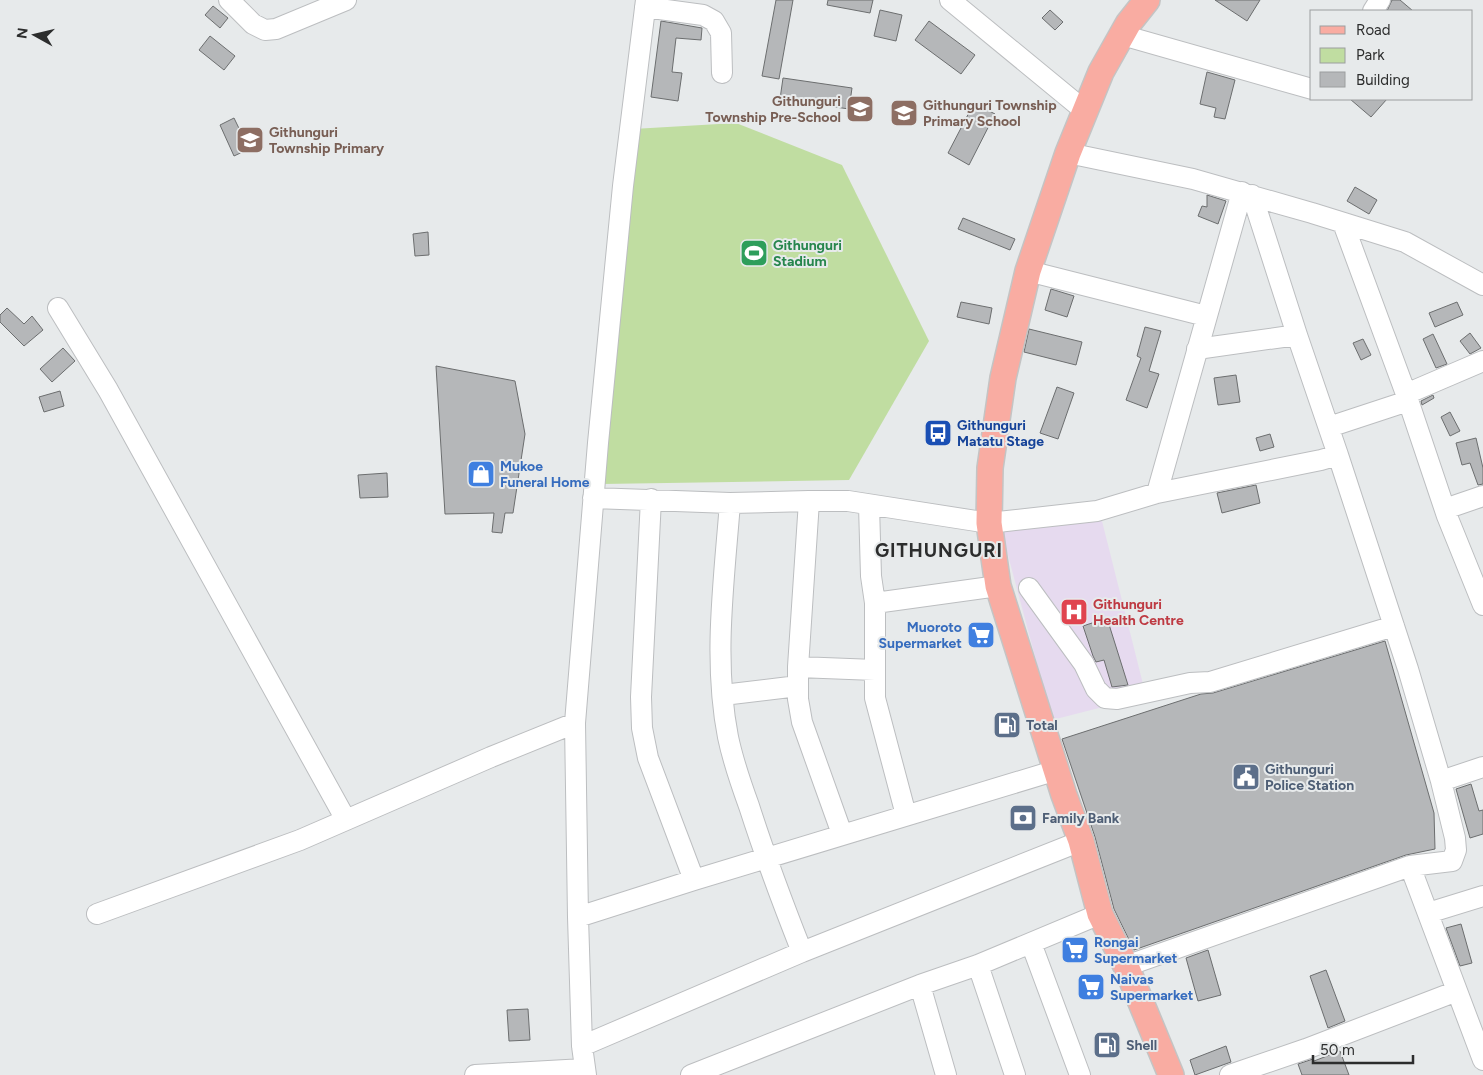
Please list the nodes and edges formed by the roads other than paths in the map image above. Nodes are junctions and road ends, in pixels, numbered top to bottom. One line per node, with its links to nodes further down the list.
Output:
1 (229, 0): 2 (street)
2 (346, 0)
3 (950, 0): 9 (street)
4 (1147, 0): 6 (main road)
5 (645, 3): 7 (street); 25 (street)
6 (1122, 35): 8 (street); 9 (main road)
7 (722, 73)
8 (1310, 88)
9 (1085, 111): 10 (main road)
10 (1068, 153): 11 (street); 13 (main road)
11 (1247, 194): 12 (street); 16 (street); 17 (street)
12 (1343, 223): 14 (street); 20 (street)
13 (1028, 271): 16 (street); 31 (main road)
14 (1483, 285)
15 (58, 308): 45 (street)
16 (1206, 316): 18 (street)
17 (1297, 335): 18 (street); 21 (street)
18 (1197, 349): 23 (street)
19 (1483, 361): 20 (street)
20 (1407, 397): 21 (street); 30 (street)
21 (1329, 427): 22 (street)
22 (1338, 455): 23 (street); 36 (street)
23 (1157, 493): 31 (street)
24 (1483, 496): 30 (street)
25 (593, 498): 26 (street); 40 (street)
26 (652, 499): 28 (street); 50 (street)
27 (809, 501): 28 (street); 29 (street); 38 (street)
28 (730, 503): 39 (street)
29 (869, 505): 31 (street); 34 (street)
30 (1445, 509): 35 (street)
31 (989, 523): 32 (main road)
32 (998, 586): 34 (street); 42 (main road)
33 (1029, 588): 36 (street)
34 (875, 603): 37 (street)
35 (1483, 605)
36 (1394, 626): 43 (street)
37 (875, 670): 38 (street); 44 (street)
38 (798, 676): 39 (street); 46 (street)
39 (723, 695): 48 (street)
40 (575, 723): 45 (street); 55 (street)
41 (1483, 767): 43 (street)
42 (1057, 770): 44 (street); 47 (main road)
43 (1441, 781): 49 (street)
44 (906, 816): 46 (street)
45 (346, 820): 53 (street)
46 (842, 834): 48 (street)
47 (1081, 841): 54 (main road); 57 (street)
48 (766, 858): 50 (street); 57 (street)
49 (1410, 866): 52 (street); 59 (street)
50 (694, 880): 55 (street)
51 (1483, 896): 52 (street)
52 (1428, 913): 61 (street)
53 (98, 914)
54 (1100, 914): 56 (street); 59 (main road)
55 (578, 917): 63 (street)
56 (1031, 943): 58 (street); 70 (street)
57 (802, 952): 63 (street)
58 (978, 965): 60 (street); 69 (street)
59 (1126, 966): 71 (main road)
60 (920, 985): 67 (street); 68 (street)
61 (1457, 991): 62 (street); 72 (street)
62 (1477, 1026): 64 (street)
63 (582, 1046): 65 (street)
64 (1483, 1060)
65 (585, 1072): 66 (street)
66 (475, 1075)
67 (691, 1075)
68 (946, 1075)
69 (1016, 1075)
70 (1080, 1075)
71 (1171, 1075)
72 (1230, 1075)

